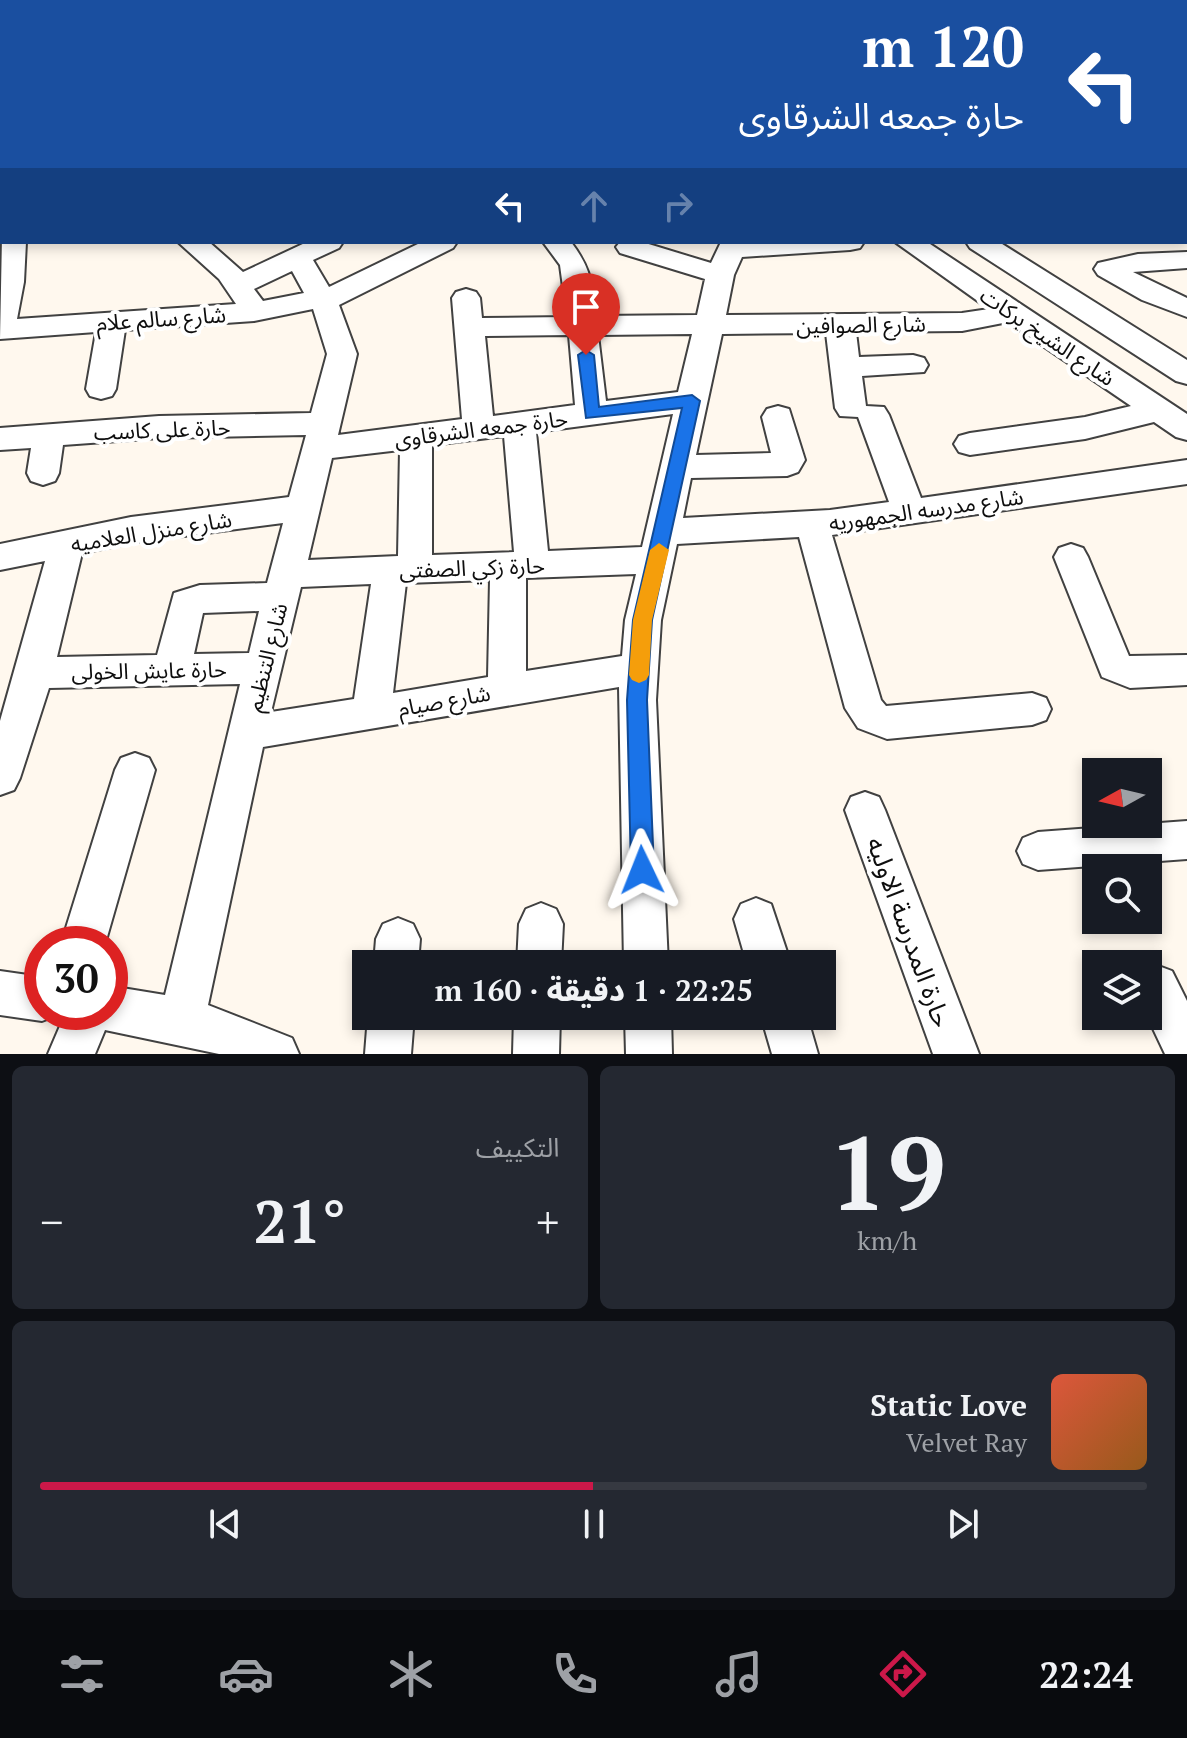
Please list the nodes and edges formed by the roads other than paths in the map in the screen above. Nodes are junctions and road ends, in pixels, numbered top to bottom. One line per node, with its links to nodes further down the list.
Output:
1 (12, 244): 13 (street)
2 (194, 244): 14 (street)
3 (319, 244): 10 (street)
4 (439, 244): 15 (street, شارع سالم علام)
5 (558, 244): 22 (street)
6 (830, 244): 11 (street)
7 (912, 244): 17 (street, شارع الشيخ بركات)
8 (983, 244): 26 (street, شارع الشيخ بركات)
9 (630, 247): 11 (street)
10 (299, 248): 14 (street); 15 (street, شارع التنظيم)
11 (728, 255): 21 (street)
12 (1187, 260): 16 (street)
13 (5, 283): 23 (street)
14 (239, 285): 18 (street)
15 (321, 300): 18 (street, شارع سالم علام); 36 (street, شارع التنظيم)
16 (1187, 308)
17 (1011, 311): 20 (street, شارع الصوافين); 29 (street, شارع الشيخ بركات)
18 (254, 312): 19 (street, شارع سالم علام)
19 (112, 322): 23 (street, شارع سالم علام); 27 (street)
20 (840, 324): 21 (street, شارع الصوافين); 25 (street)
21 (708, 325): 22 (street, شارع الصوافين); 28 (street)
22 (583, 326): 30 (street); 33 (street, شارع الصوافين)
23 (0, 328)
24 (913, 365): 25 (street)
25 (846, 367): 44 (street)
26 (1187, 374)
27 (101, 389)
28 (692, 401): 30 (street, حارة جمعه الشرقاوى); 40 (street)
29 (1159, 410): 34 (street, شارع الشيخ بركات); 39 (street)
30 (592, 414): 32 (street, حارة جمعه الشرقاوى)
31 (778, 417): 40 (street)
32 (519, 423): 33 (street, حارة جمعه الشرقاوى); 50 (street)
33 (479, 428): 37 (street, حارة جمعه الشرقاوى)
34 (1187, 429)
35 (49, 435): 36 (street, حارة على كاسب); 38 (street, حارة على كاسب); 42 (street)
36 (321, 436): 37 (street, حارة جمعه الشرقاوى); 43 (street, شارع التنظيم)
37 (416, 436): 51 (street)
38 (0, 439)
39 (970, 444)
40 (678, 467): 47 (street)
41 (1187, 472): 44 (street, شارع مدرسه الجمهوريه)
42 (43, 473)
43 (303, 508): 46 (street, شارع منزل العلاميه); 52 (street, شارع التنظيم)
44 (910, 513): 45 (street, شارع مدرسه الجمهوريه)
45 (812, 524): 47 (street, شارع مدرسه الجمهوريه); 59 (street)
46 (67, 544): 48 (street, شارع منزل العلاميه); 57 (street)
47 (660, 546): 50 (street, حارة زكي الصفتى); 54 (street)
48 (0, 557)
49 (1071, 557): 56 (street)
50 (520, 566): 51 (street, حارة زكي الصفتى); 58 (street)
51 (403, 570): 52 (street, حارة زكي الصفتى); 60 (street)
52 (284, 586): 53 (street, شارع التنظيم); 55 (street, حارة زكي الصفتى)
53 (264, 668): 55 (street, حارة عايش الخولى); 61 (street, شارع التنظيم)
54 (640, 668): 58 (street, شارع صيام); 69 (street)
55 (172, 670): 57 (street, حارة عايش الخولى)
56 (1187, 670)
57 (21, 687): 63 (street)
58 (507, 690): 60 (street, شارع صيام)
59 (1032, 709)
60 (371, 713): 61 (street, شارع صيام)
61 (247, 733): 75 (street, شارع التنظيم)
62 (135, 770): 68 (street)
63 (0, 778)
64 (865, 810): 88 (street, حارة المدرسة الاوليه)
65 (1187, 840): 66 (street)
66 (1038, 851)
67 (756, 919): 70 (street)
68 (88, 926)
69 (645, 950)
70 (765, 950)
71 (0, 993): 72 (street)
72 (24, 996)
73 (1162, 999): 81 (street)
74 (128, 1012): 75 (street)
75 (182, 1019): 83 (street)
76 (82, 1030): 82 (street)
77 (390, 1030): 84 (street)
78 (537, 1030): 85 (street)
79 (648, 1030): 86 (street)
80 (788, 1030): 87 (street)
81 (1187, 1049)
82 (71, 1054)
83 (276, 1054)
84 (388, 1054)
85 (536, 1054)
86 (649, 1054)
87 (795, 1054)
88 (956, 1054)

